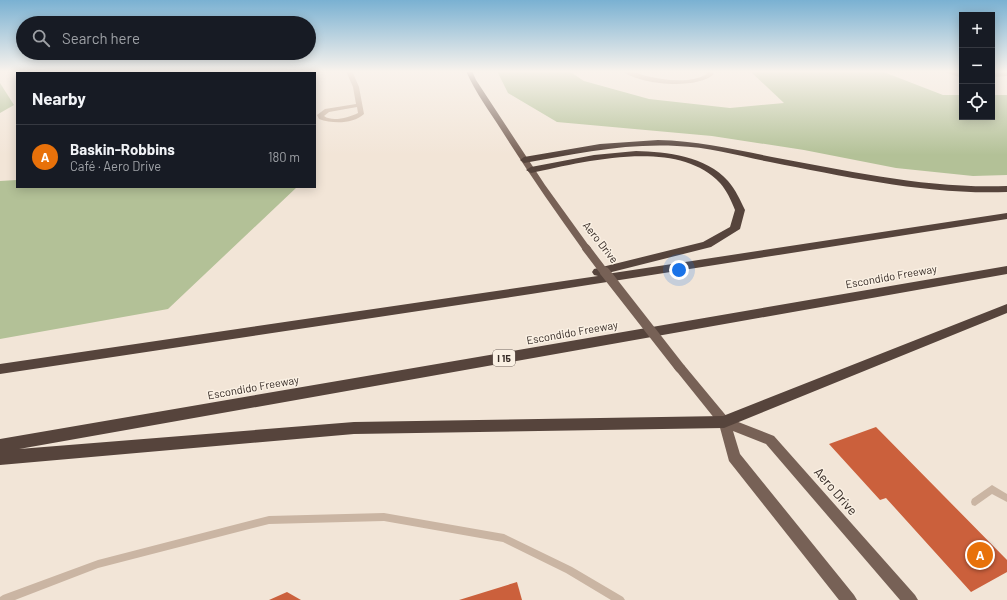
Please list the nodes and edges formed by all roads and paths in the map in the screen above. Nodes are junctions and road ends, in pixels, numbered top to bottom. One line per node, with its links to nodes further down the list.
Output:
1 (359, 99): 3 (street)
2 (485, 99): 4 (main road, Aero Drive)
3 (360, 105): 3 (street)
4 (524, 160): 5 (main road, Aero Drive); 6 (highway)
5 (531, 170): 9 (highway); 12 (main road, Aero Drive, bridge)
6 (1007, 189)
7 (1007, 216): 9 (highway)
8 (1007, 270): 13 (highway, Escondido Freeway / I 15)
9 (531, 290): 11 (highway)
10 (1007, 308): 12 (highway)
11 (0, 369)
12 (724, 422): 14 (highway); 19 (main road, Aero Drive); 20 (main road, Aero Drive)
13 (0, 446)
14 (0, 458)
15 (1007, 498): 16 (lane)
16 (975, 502)
17 (3, 600): 18 (lane)
18 (620, 600)
19 (850, 600)
20 (910, 600)

